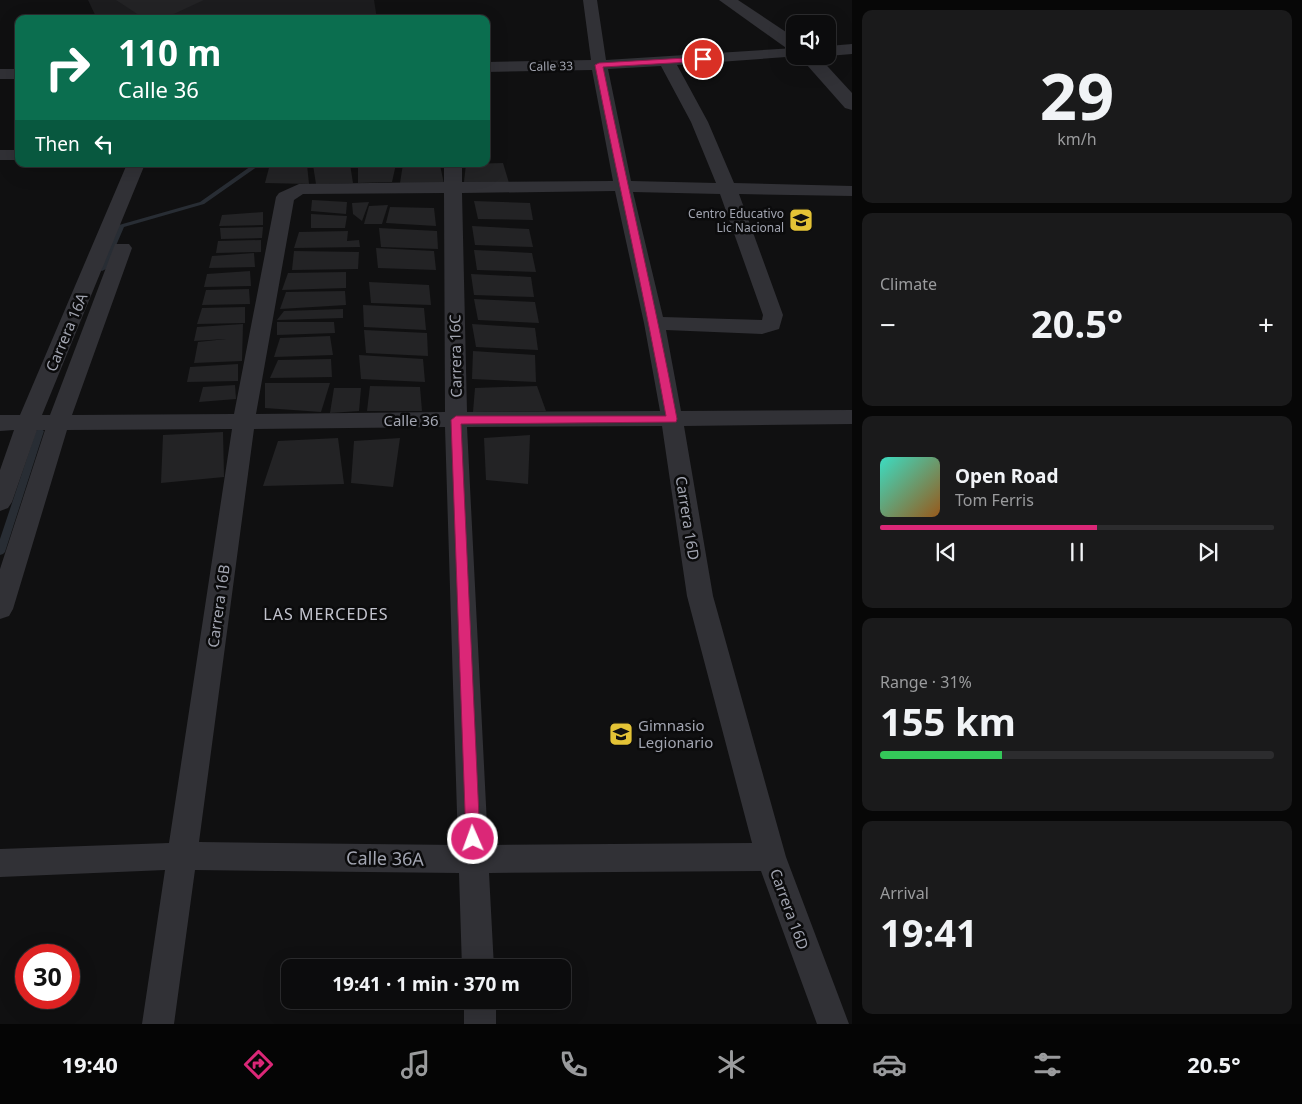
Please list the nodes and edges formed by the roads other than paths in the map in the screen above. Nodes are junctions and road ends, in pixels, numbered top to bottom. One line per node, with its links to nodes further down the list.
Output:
1 (590, 0): 8 (street, Carrera 16D)
2 (727, 0): 3 (street)
3 (786, 40)
4 (852, 49): 5 (street)
5 (836, 50)
6 (786, 54): 7 (street, Calle 33)
7 (667, 62): 8 (street, Calle 33); 19 (street)
8 (599, 65): 10 (street, Calle 33); 18 (street, Carrera 16D)
9 (816, 65): 13 (street)
10 (490, 67)
11 (0, 74): 12 (street)
12 (15, 74)
13 (852, 104)
14 (0, 155): 15 (street)
15 (15, 155)
16 (135, 167): 29 (street, Carrera 16A)
17 (453, 176): 18 (street); 25 (street, Carrera 16C); 26 (street, Carrera 16B)
18 (623, 186): 19 (street); 22 (street, Carrera 16D)
19 (728, 188): 20 (street); 22 (street)
20 (852, 191)
21 (122, 248): 27 (street)
22 (654, 323): 24 (street, Carrera 16D)
23 (852, 417): 24 (street, Calle 36)
24 (672, 419): 25 (street, Calle 36); 33 (street, Carrera 16D)
25 (456, 420): 26 (street, Calle 36); 34 (street, Carrera 16C)
26 (244, 421): 27 (street, Calle 36); 32 (street, Carrera 16B)
27 (58, 422): 29 (street, Calle 36); 31 (street)
28 (0, 423): 29 (street, Calle 36)
29 (28, 423): 30 (street, Carrera 16A)
30 (0, 502)
31 (0, 609)
32 (183, 856): 34 (street, Calle 36A); 35 (street, Calle 36A); 38 (street, Carrera 16B)
33 (771, 857): 34 (street, Calle 36A); 40 (street, Carrera 16D)
34 (474, 859): 36 (street, Carrera 16C)
35 (0, 863)
36 (478, 959)
37 (480, 1009): 39 (street)
38 (158, 1024)
39 (480, 1024)
40 (833, 1024)

